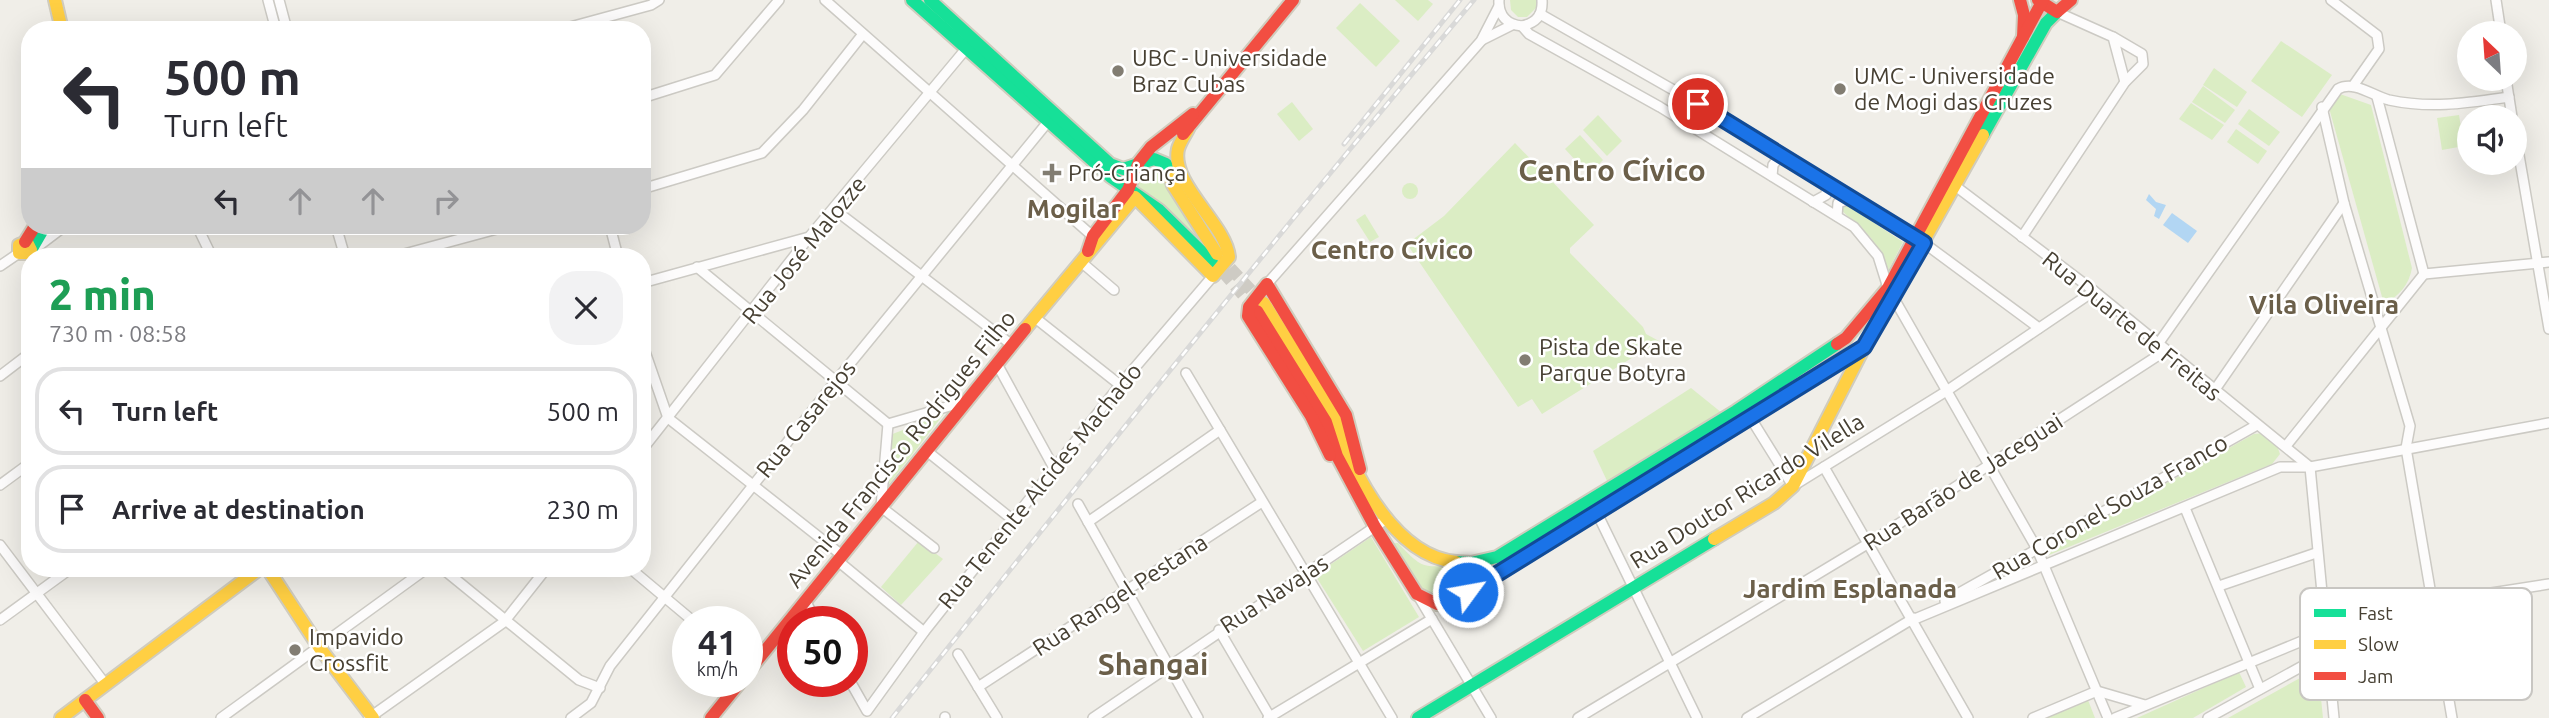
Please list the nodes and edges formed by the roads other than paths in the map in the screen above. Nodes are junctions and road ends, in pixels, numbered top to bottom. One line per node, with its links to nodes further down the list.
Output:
1 (55, 0): 19 (main road)
2 (268, 0): 20 (street)
3 (279, 0): 21 (street)
4 (659, 0): 22 (street)
5 (779, 0): 34 (street)
6 (825, 0): 25 (street)
7 (912, 0): 29 (main road)
8 (930, 0): 47 (main road)
9 (1293, 0): 38 (main road, Avenida Francisco Rodrigues Filho)
10 (1542, 0): 18 (street)
11 (2020, 0): 26 (main road)
12 (2071, 0): 17 (main road)
13 (2331, 0): 31 (street)
14 (2496, 0): 23 (street)
15 (2041, 1): 17 (main road); 26 (main road)
16 (1499, 3): 24 (street); 28 (street)
17 (2057, 12): 27 (street); 53 (main road)
18 (1540, 14): 24 (street); 37 (street)
19 (60, 21)
20 (274, 21)
21 (285, 21)
22 (592, 21)
23 (2499, 21)
24 (1517, 26): 28 (street); 41 (street)
25 (863, 34): 33 (street); 54 (street)
26 (2024, 37): 66 (main road)
27 (2113, 37): 30 (street); 30 (street)
28 (1481, 41): 79 (street)
29 (965, 50): 33 (street, Rua José Malozze); 43 (main road)
30 (2125, 82): 64 (street)
31 (2353, 86): 35 (street); 40 (street)
32 (2508, 91): 36 (street)
33 (930, 93): 49 (street); 59 (street, Rua José Malozze)
34 (651, 95)
35 (2377, 97): 36 (street); 75 (street)
36 (2509, 97): 39 (street)
37 (1689, 100): 41 (street); 42 (street)
38 (1210, 101): 44 (main road, Avenida Francisco Rodrigues Filho); 47 (main road, Avenida Francisco Rodrigues Filho)
39 (2510, 105)
40 (2322, 107): 58 (street); 91 (street)
41 (1678, 117): 45 (street)
42 (1725, 121): 45 (street); 46 (street)
43 (1047, 123): 49 (street, Rua Casarejos); 55 (main road)
44 (1188, 129): 48 (main road, Avenida Francisco Rodrigues Filho); 77 (main road)
45 (1713, 139): 51 (street)
46 (1780, 156): 51 (street); 52 (street)
47 (1139, 162): 48 (main road); 55 (main road, Avenida Francisco Rodrigues Filho)
48 (1166, 164): 55 (main road)
49 (1012, 167): 65 (street); 76 (street, Rua Casarejos)
50 (2522, 175): 72 (street)
51 (1772, 176): 57 (street)
52 (1827, 184): 56 (street); 57 (street)
53 (1954, 185): 64 (street, Rua Duarte de Freitas); 66 (main road)
54 (651, 186)
55 (1132, 194): 65 (main road, Avenida Francisco Rodrigues Filho); 77 (main road)
56 (1850, 199): 60 (street); 66 (street)
57 (1814, 202): 60 (street)
58 (2344, 203): 86 (street); 100 (street)
59 (835, 210): 63 (street, Rua José Malozze); 76 (street)
60 (1837, 216): 82 (street)
61 (52, 235): 67 (street)
62 (475, 235): 68 (street)
63 (810, 236): 74 (street); 84 (street, Rua José Malozze)
64 (2022, 237): 81 (street, Rua Duarte de Freitas)
65 (1096, 239): 70 (main road, Avenida Francisco Rodrigues Filho)
66 (1919, 240): 82 (main road); 87 (street)
67 (34, 248)
68 (426, 248)
69 (21, 256): 73 (street)
70 (1084, 256): 80 (street); 85 (main road, Avenida Francisco Rodrigues Filho)
71 (2549, 262): 72 (street)
72 (2537, 263): 75 (street); 88 (street)
73 (0, 266)
74 (697, 267): 78 (street); 84 (street)
75 (2424, 274): 86 (street)
76 (922, 276): 90 (street); 98 (street, Rua Casarejos)
77 (1213, 276): 99 (street, Rua Tenente Alcides Machado)
78 (651, 280)
79 (1267, 284): 119 (main road); 123 (main road)
80 (1114, 290)
81 (2094, 291): 87 (street, Rua Doutor Ricardo Vilella); 91 (street, Rua Duarte de Freitas)
82 (1890, 293): 83 (main road); 92 (main road); 101 (street)
83 (1875, 305): 89 (main road); 92 (main road)
84 (751, 315): 98 (street); 104 (street, Rua José Malozze)
85 (1034, 317): 90 (main road, Avenida Francisco Rodrigues Filho); 99 (street)
86 (2383, 325): 110 (street); 111 (street)
87 (2039, 328): 101 (street, Rua Doutor Ricardo Vilella)
88 (2549, 329)
89 (1846, 338): 92 (main road); 124 (main road)
90 (1012, 345): 94 (main road, Avenida Francisco Rodrigues Filho)
91 (2162, 347): 100 (street, Rua Duarte de Freitas); 113 (street, Rua Barão de Jaceguai)
92 (1860, 349): 103 (main road); 122 (main road)
93 (21, 360): 96 (street)
94 (997, 364): 102 (main road, Avenida Francisco Rodrigues Filho); 117 (street)
95 (1186, 373): 108 (street)
96 (0, 376)
97 (651, 382): 104 (street)
98 (835, 382): 106 (street); 121 (street, Rua Casarejos)
99 (1120, 385): 117 (street, Rua Tenente Alcides Machado)
100 (2214, 391): 107 (street, Rua Duarte de Freitas)
101 (1945, 392): 113 (street); 114 (street, Rua Doutor Ricardo Vilella)
102 (967, 401): 106 (street); 112 (main road, Avenida Francisco Rodrigues Filho)
103 (1750, 417): 122 (street); 129 (main road)
104 (668, 418): 109 (street, Rua José Malozze); 121 (street)
105 (2549, 423): 111 (street)
106 (888, 424): 127 (street)
107 (2257, 425): 110 (street, Rua Duarte de Freitas); 137 (street, Rua Coronel Souza Franco)
108 (1220, 430): 125 (street); 132 (street)
109 (651, 439)
110 (2286, 446): 115 (street); 116 (street, Rua Duarte de Freitas)
111 (2406, 448): 116 (street); 156 (street)
112 (928, 452): 127 (main road, Avenida Francisco Rodrigues Filho); 131 (street)
113 (1989, 466): 134 (street, Rua Barão de Jaceguai); 137 (street)
114 (1824, 467): 122 (street, Rua Doutor Ricardo Vilella); 134 (street)
115 (2280, 467): 116 (street); 128 (street)
116 (2310, 467): 138 (street)
117 (1054, 468): 131 (street, Rua Tenente Alcides Machado)
118 (21, 470): 120 (street)
119 (1361, 476): 123 (main road); 130 (main road)
120 (0, 485)
121 (754, 485): 139 (street); 162 (street, Rua Casarejos)
122 (1793, 486): 154 (main road, Rua Doutor Ricardo Vilella)
123 (1355, 492): 133 (main road)
124 (1591, 500): 129 (street); 140 (main road)
125 (1262, 502): 142 (street); 159 (street, Rua Rangel Pestana)
126 (1078, 504): 132 (street)
127 (881, 507): 136 (street); 139 (main road, Avenida Francisco Rodrigues Filho)
128 (2185, 508): 141 (street); 153 (street)
129 (1597, 513): 154 (street); 158 (main road)
130 (1388, 518): 133 (street, Rua Navajas); 140 (main road)
131 (1013, 520): 171 (street, Rua Tenente Alcides Machado)
132 (1088, 522): 159 (street)
133 (1375, 527): 142 (street, Rua Navajas); 161 (main road)
134 (1869, 543): 168 (street); 177 (street, Rua Barão de Jaceguai)
135 (0, 545): 143 (street)
136 (934, 548)
137 (2037, 549): 141 (street); 168 (street, Rua Coronel Souza Franco)
138 (2316, 553): 153 (street); 155 (street)
139 (840, 559): 163 (main road, Avenida Francisco Rodrigues Filho); 171 (street)
140 (1465, 563): 158 (main road)
141 (2045, 565): 168 (street); 186 (street)
142 (1306, 573): 170 (street, Rua Navajas); 176 (street)
143 (21, 574)
144 (23, 577): 160 (street)
145 (59, 577): 160 (street)
146 (248, 577): 181 (main road)
147 (273, 577): 173 (main road)
148 (415, 577): 173 (street)
149 (452, 577): 169 (street)
150 (540, 577): 169 (street)
151 (640, 577): 162 (street)
152 (2549, 584): 157 (street)
153 (2219, 586): 178 (street)
154 (1633, 588): 177 (street); 182 (main road, Rua Doutor Ricardo Vilella)
155 (2320, 588)
156 (2429, 588)
157 (2524, 588)
158 (1468, 592): 161 (main road)
159 (1127, 593): 179 (street); 183 (street, Rua Rangel Pestana)
160 (35, 594): 166 (street); 181 (street)
161 (1417, 594): 167 (street)
162 (664, 599): 164 (street); 184 (street, Rua Casarejos)
163 (806, 602): 165 (street); 174 (main road, Avenida Francisco Rodrigues Filho)
164 (673, 606)
165 (808, 606)
166 (0, 620)
167 (1432, 620): 176 (street); 182 (street)
168 (1910, 621): 193 (street); 209 (street, Rua Coronel Souza Franco)
169 (504, 622): 184 (street); 194 (street)
170 (1219, 630): 179 (street, Rua Navajas); 203 (street)
171 (924, 632): 188 (street, Rua Tenente Alcides Machado)
172 (2300, 642): 178 (street)
173 (319, 647): 194 (main road); 197 (street)
174 (763, 652)
175 (958, 654): 183 (street)
176 (1360, 663): 203 (street); 204 (street)
177 (1671, 663): 207 (street, Rua Barão de Jaceguai); 208 (street)
178 (2250, 663): 185 (street); 192 (street)
179 (1169, 664): 201 (street, Rua Navajas); 202 (street)
180 (2300, 667): 185 (street)
181 (106, 685): 191 (main road)
182 (1472, 686): 205 (main road, Rua Doutor Ricardo Vilella); 206 (street)
183 (978, 687): 200 (street)
184 (600, 688): 198 (street, Rua Casarejos)
185 (2260, 689): 214 (street)
186 (2097, 691): 192 (street); 211 (street); 212 (street)
187 (728, 697): 199 (main road)
188 (859, 697)
189 (2332, 700): 215 (street)
190 (2449, 700): 216 (street)
191 (85, 701): 195 (main road); 196 (main road)
192 (2145, 705): 213 (street)
193 (1961, 713): 210 (street)
194 (371, 717)
195 (61, 718)
196 (98, 718)
197 (220, 718)
198 (571, 718)
199 (711, 718)
200 (997, 718)
201 (1093, 718)
202 (1198, 718)
203 (1269, 718)
204 (1392, 718)
205 (1418, 718)
206 (1491, 718)
207 (1578, 718)
208 (1698, 718)
209 (1747, 718)
210 (1968, 718)
211 (2033, 718)
212 (2108, 718)
213 (2115, 718)
214 (2208, 718)
215 (2334, 718)
216 (2452, 718)

